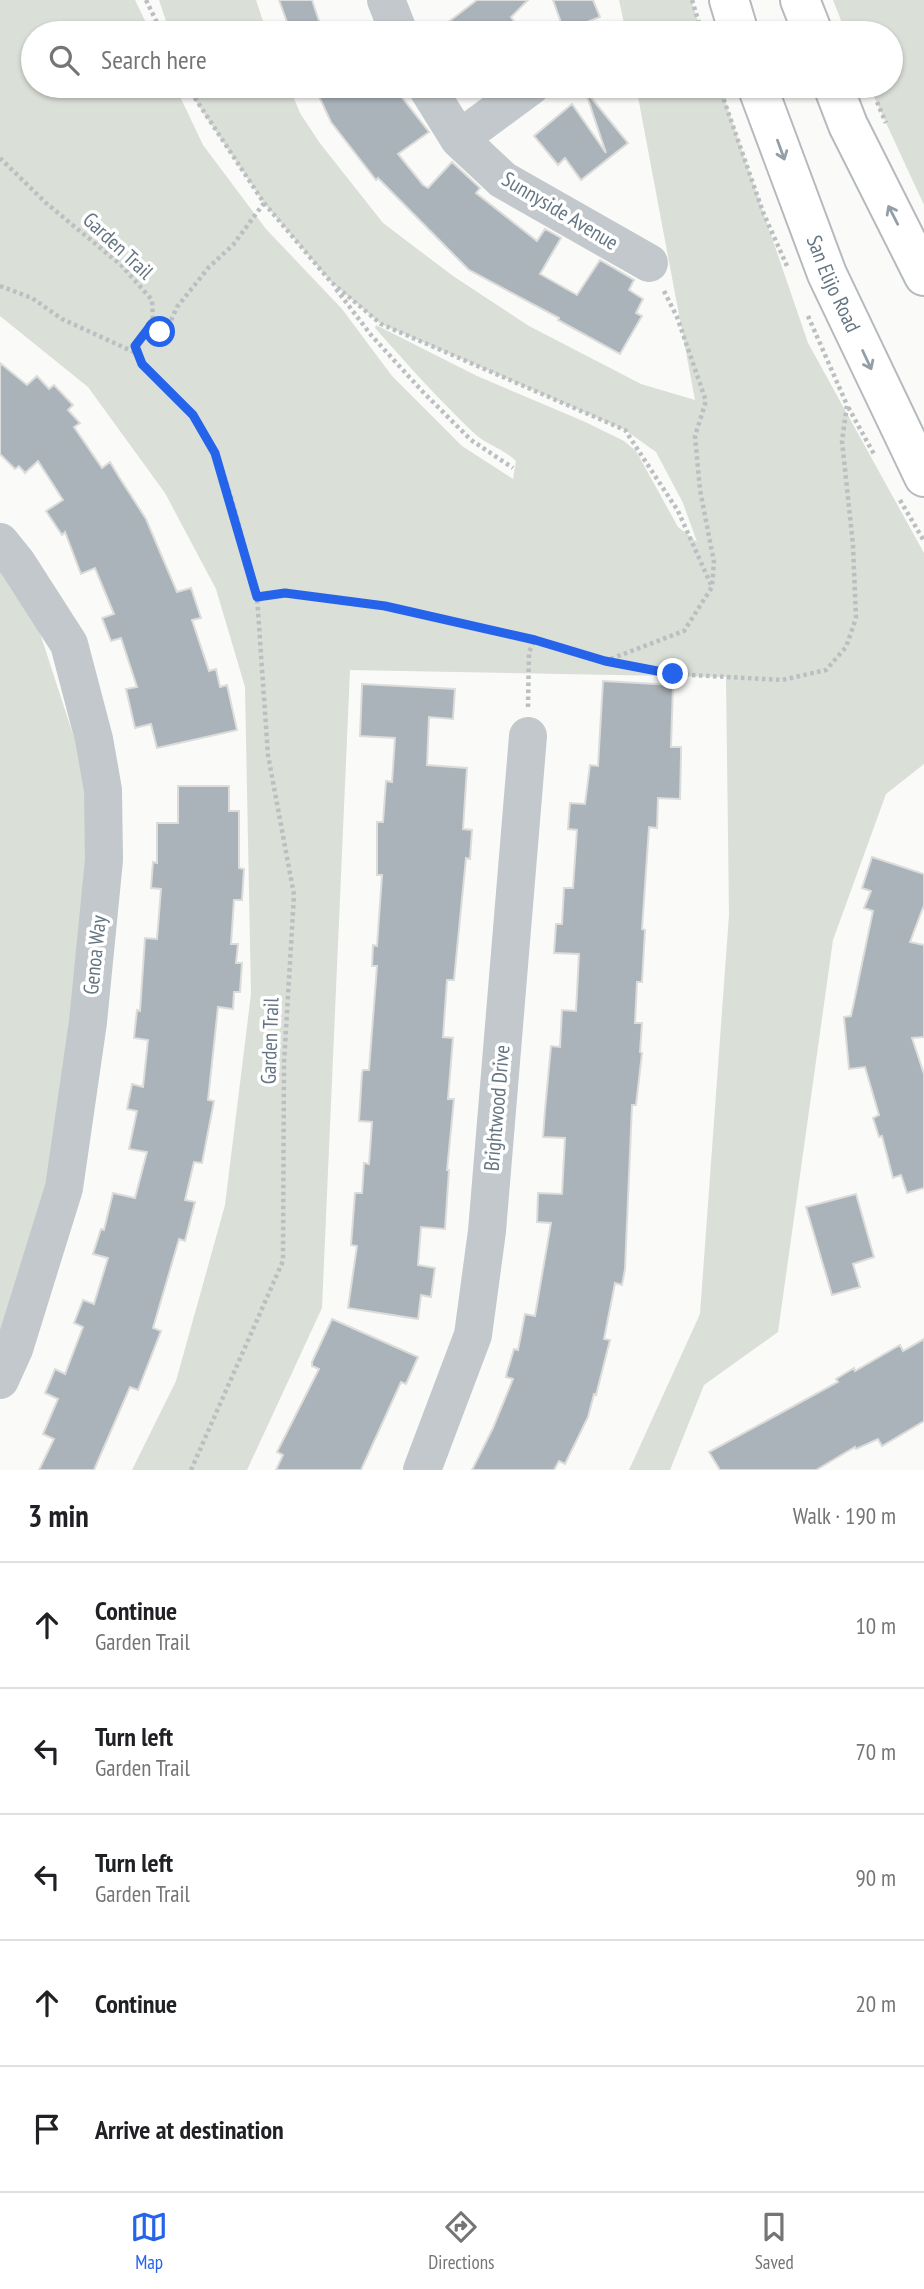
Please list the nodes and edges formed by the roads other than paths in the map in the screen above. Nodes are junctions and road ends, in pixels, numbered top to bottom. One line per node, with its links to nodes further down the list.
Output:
1 (386, 0): 4 (street)
2 (729, 0): 5 (main road)
3 (800, 0): 6 (main road)
4 (394, 21)
5 (735, 21)
6 (808, 21)
7 (434, 98): 11 (street, Sunnyside Avenue)
8 (515, 98): 11 (street)
9 (761, 98): 14 (main road, San Elijo Road, one-way to 14)
10 (838, 98): 13 (main road, one-way to 10)
11 (460, 139): 12 (street, Sunnyside Avenue)
12 (649, 263)
13 (924, 276)
14 (909, 483)
15 (0, 542): 17 (street, Genoa Way)
16 (527, 736): 18 (street, Brightwood Drive)
17 (0, 1381)
18 (422, 1470)

